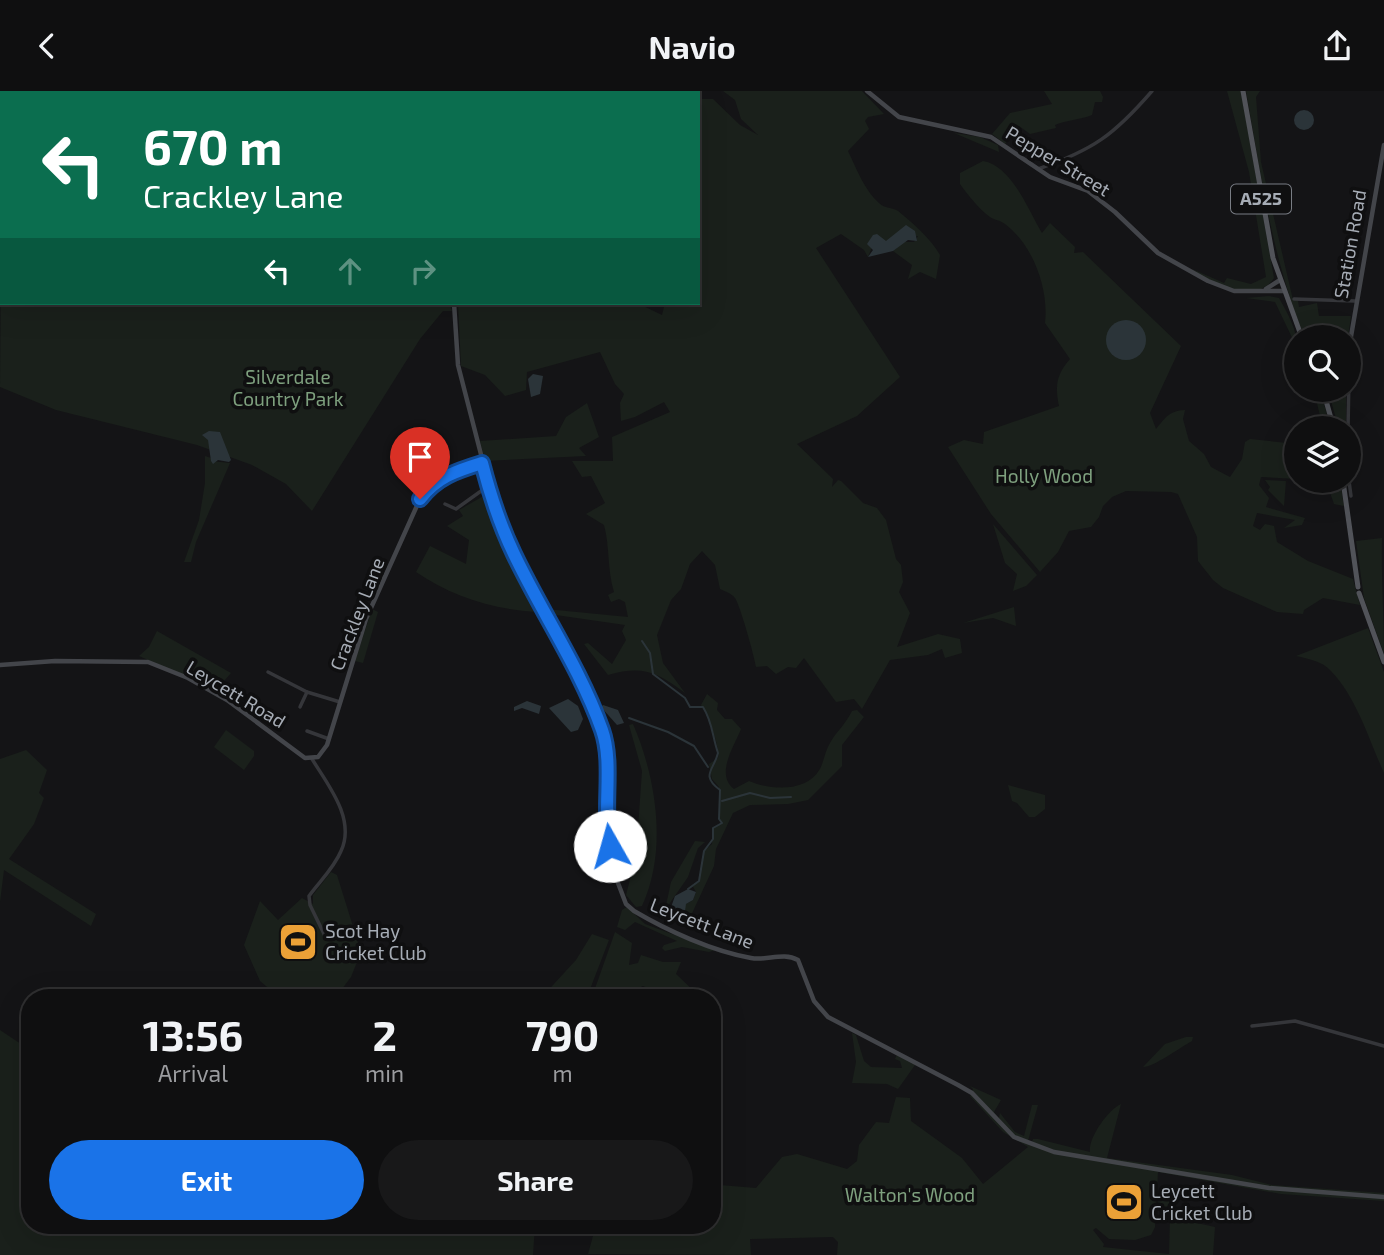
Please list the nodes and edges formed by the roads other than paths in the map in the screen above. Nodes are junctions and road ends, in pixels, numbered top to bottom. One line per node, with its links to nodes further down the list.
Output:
1 (867, 91): 5 (street, Pepper Street)
2 (1152, 91): 5 (street)
3 (1243, 91): 6 (main road, A525)
4 (1384, 145): 10 (street, Station Road)
5 (1038, 169): 7 (street, Pepper Street)
6 (1280, 280): 7 (street); 8 (main road, A525)
7 (1262, 291): 8 (street, Pepper Street)
8 (1284, 291): 12 (main road, A525)
9 (1294, 299): 10 (street)
10 (1355, 301): 13 (street, Station Road)
11 (454, 305): 14 (street, Leycett Lane)
12 (1297, 325)
13 (1352, 325)
14 (482, 464): 15 (street, Leycett Lane); 24 (street, Crackley Lane)
15 (488, 486): 19 (street); 32 (street, Leycett Lane)
16 (1345, 493): 20 (main road)
17 (1351, 493): 18 (street)
18 (1351, 496)
19 (445, 504)
20 (1384, 662)
21 (0, 665): 28 (street, Leycett Road)
22 (268, 672): 23 (street)
23 (307, 692): 24 (street); 25 (street)
24 (340, 702): 27 (street, Crackley Lane)
25 (300, 706)
26 (307, 731): 27 (street)
27 (329, 739): 28 (street, Crackley Lane)
28 (309, 759): 29 (street, Leycett Road)
29 (325, 936)
30 (1252, 1026): 31 (street)
31 (1384, 1046)
32 (1384, 1197)

